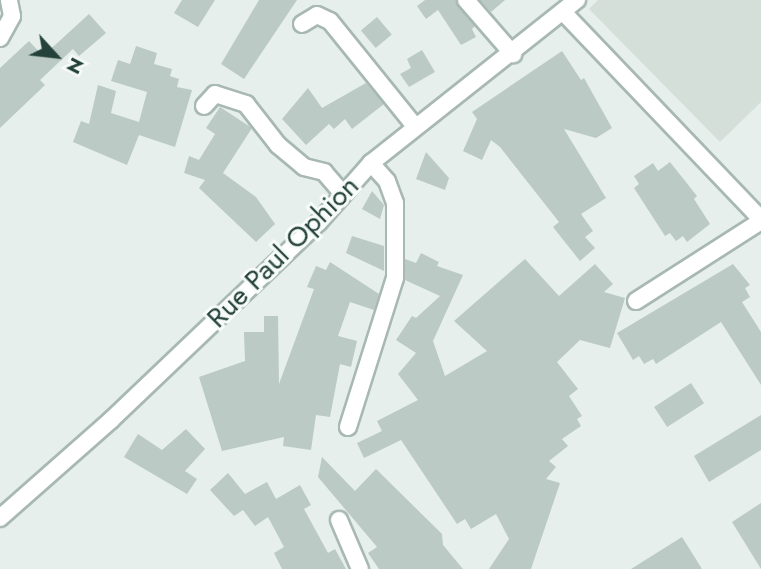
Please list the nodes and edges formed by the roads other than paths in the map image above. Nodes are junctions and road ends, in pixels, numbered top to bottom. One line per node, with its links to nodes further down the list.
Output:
1 (9, 0): 6 (street)
2 (466, 0): 7 (street)
3 (577, 0): 4 (street, Rue Paul Ophion)
4 (564, 13): 7 (street, Rue Paul Ophion); 12 (street)
5 (302, 24): 9 (street)
6 (0, 38)
7 (513, 54): 9 (street, Rue Paul Ophion)
8 (204, 106): 11 (street)
9 (414, 125): 10 (street, Rue Paul Ophion)
10 (371, 163): 11 (street, Rue Paul Ophion); 14 (street)
11 (343, 194): 15 (street, Rue Paul Ophion)
12 (761, 220): 13 (street)
13 (636, 301)
14 (348, 427)
15 (0, 519)
16 (339, 520): 17 (street)
17 (360, 569)

